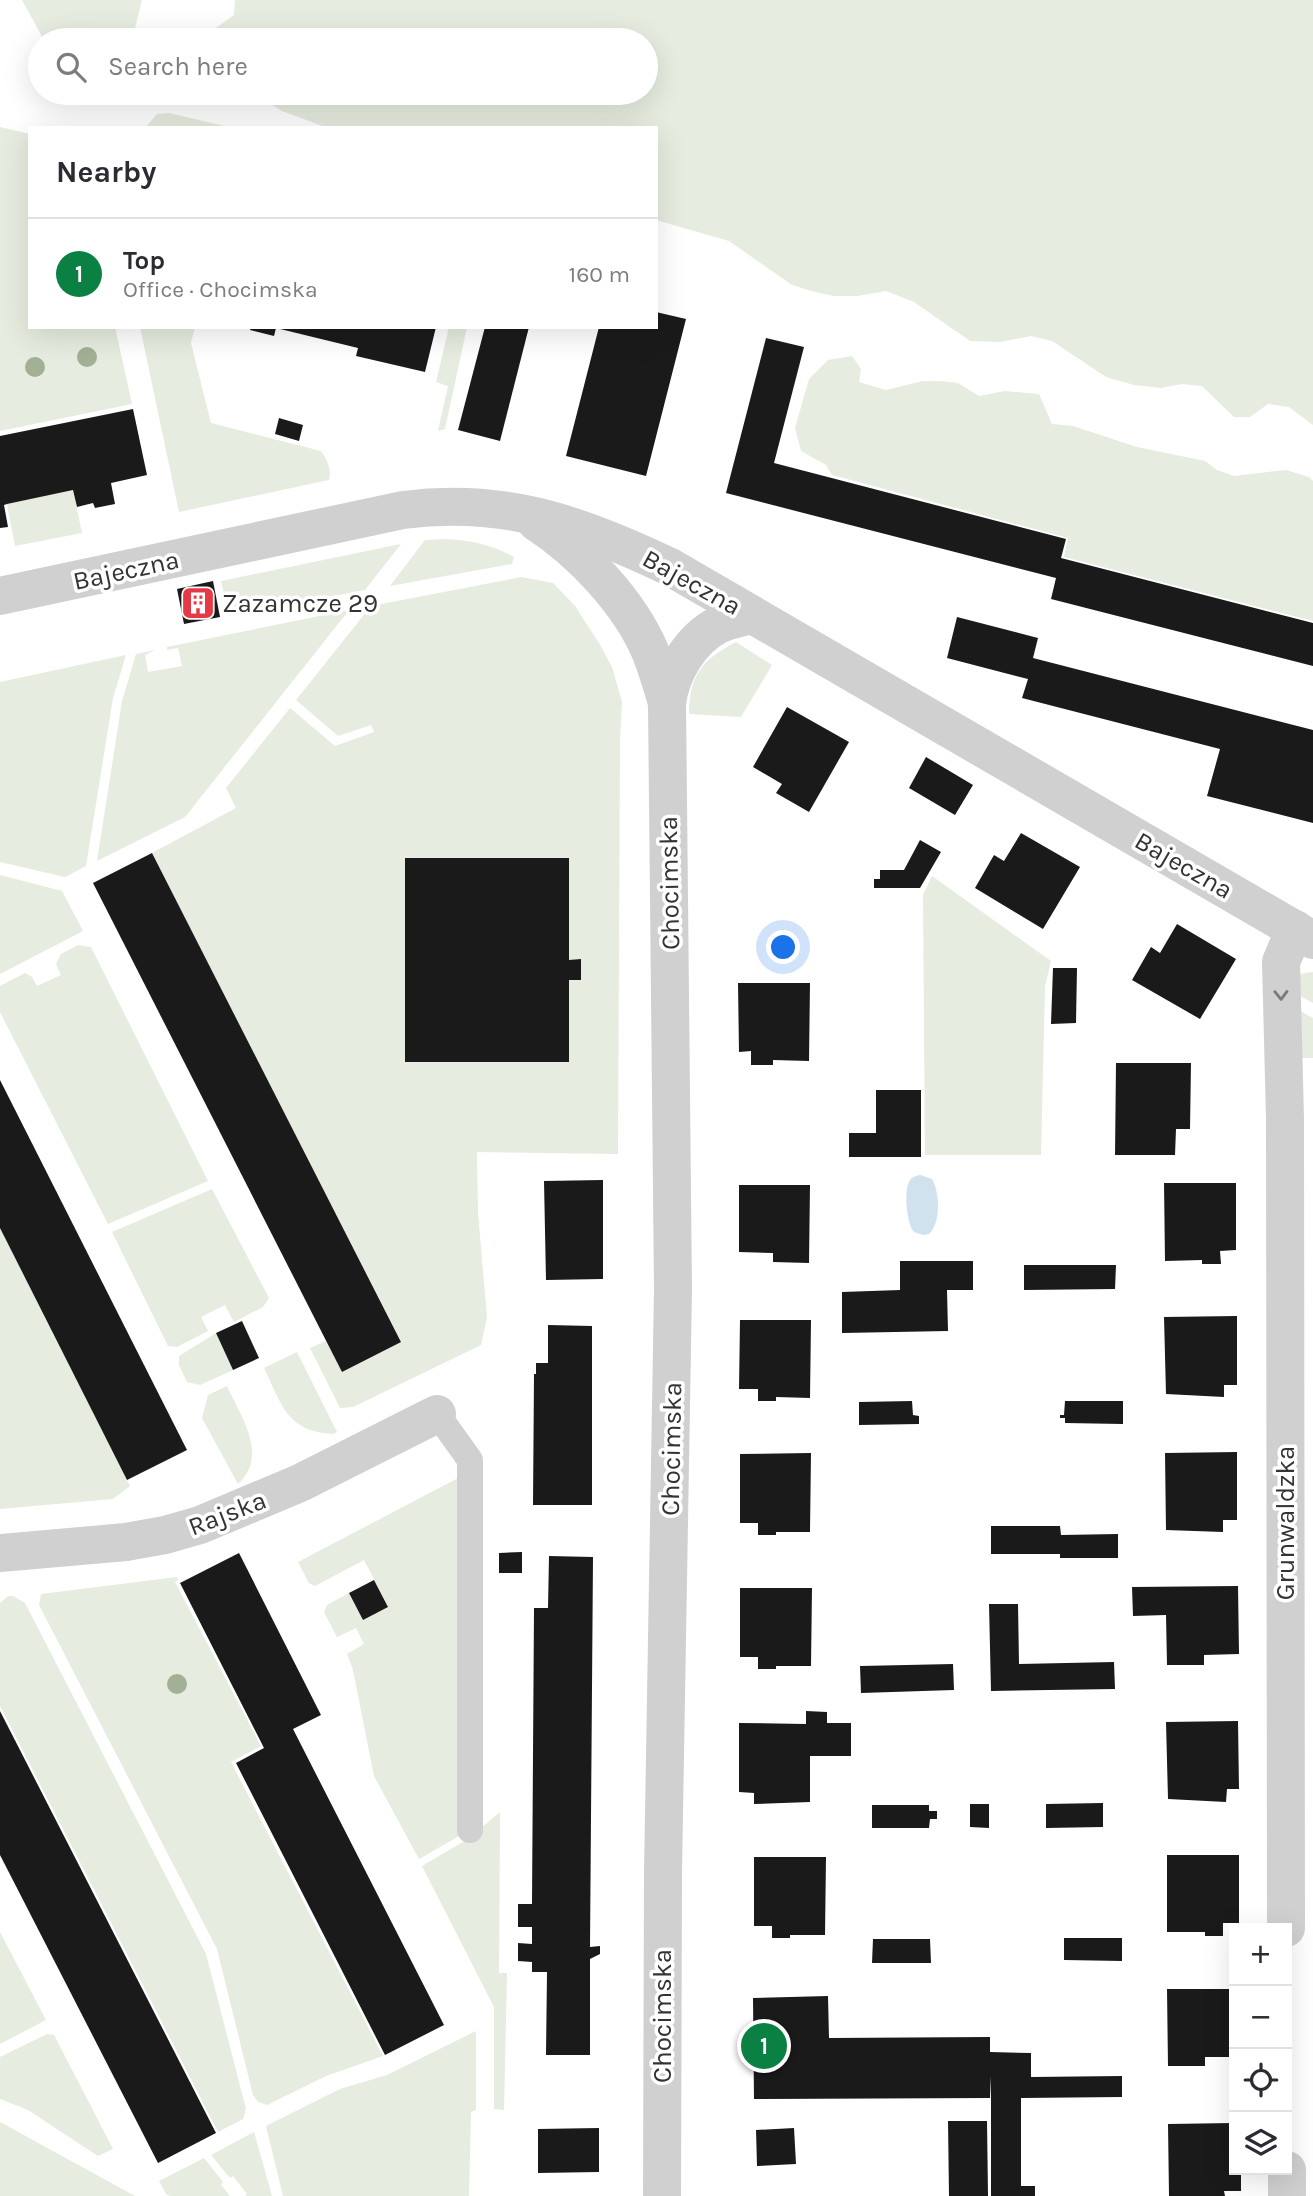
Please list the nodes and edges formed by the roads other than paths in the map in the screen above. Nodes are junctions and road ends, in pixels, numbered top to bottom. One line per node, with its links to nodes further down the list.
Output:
1 (521, 512): 2 (street, Bajeczna); 3 (street, Bajeczna); 4 (street, Chocimska)
2 (0, 596)
3 (751, 615): 4 (street, Chocimska); 5 (street, Bajeczna)
4 (667, 703): 13 (street, Chocimska)
5 (1304, 935): 7 (street, Grunwaldzka, one-way to 7)
6 (1313, 1085): 7 (street)
7 (1285, 1118): 11 (street, Grunwaldzka)
8 (437, 1414): 9 (street, Rajska); 10 (lane)
9 (0, 1553)
10 (470, 1830)
11 (1286, 1923)
12 (1287, 2175): 14 (street)
13 (662, 2196)
14 (1287, 2196)

